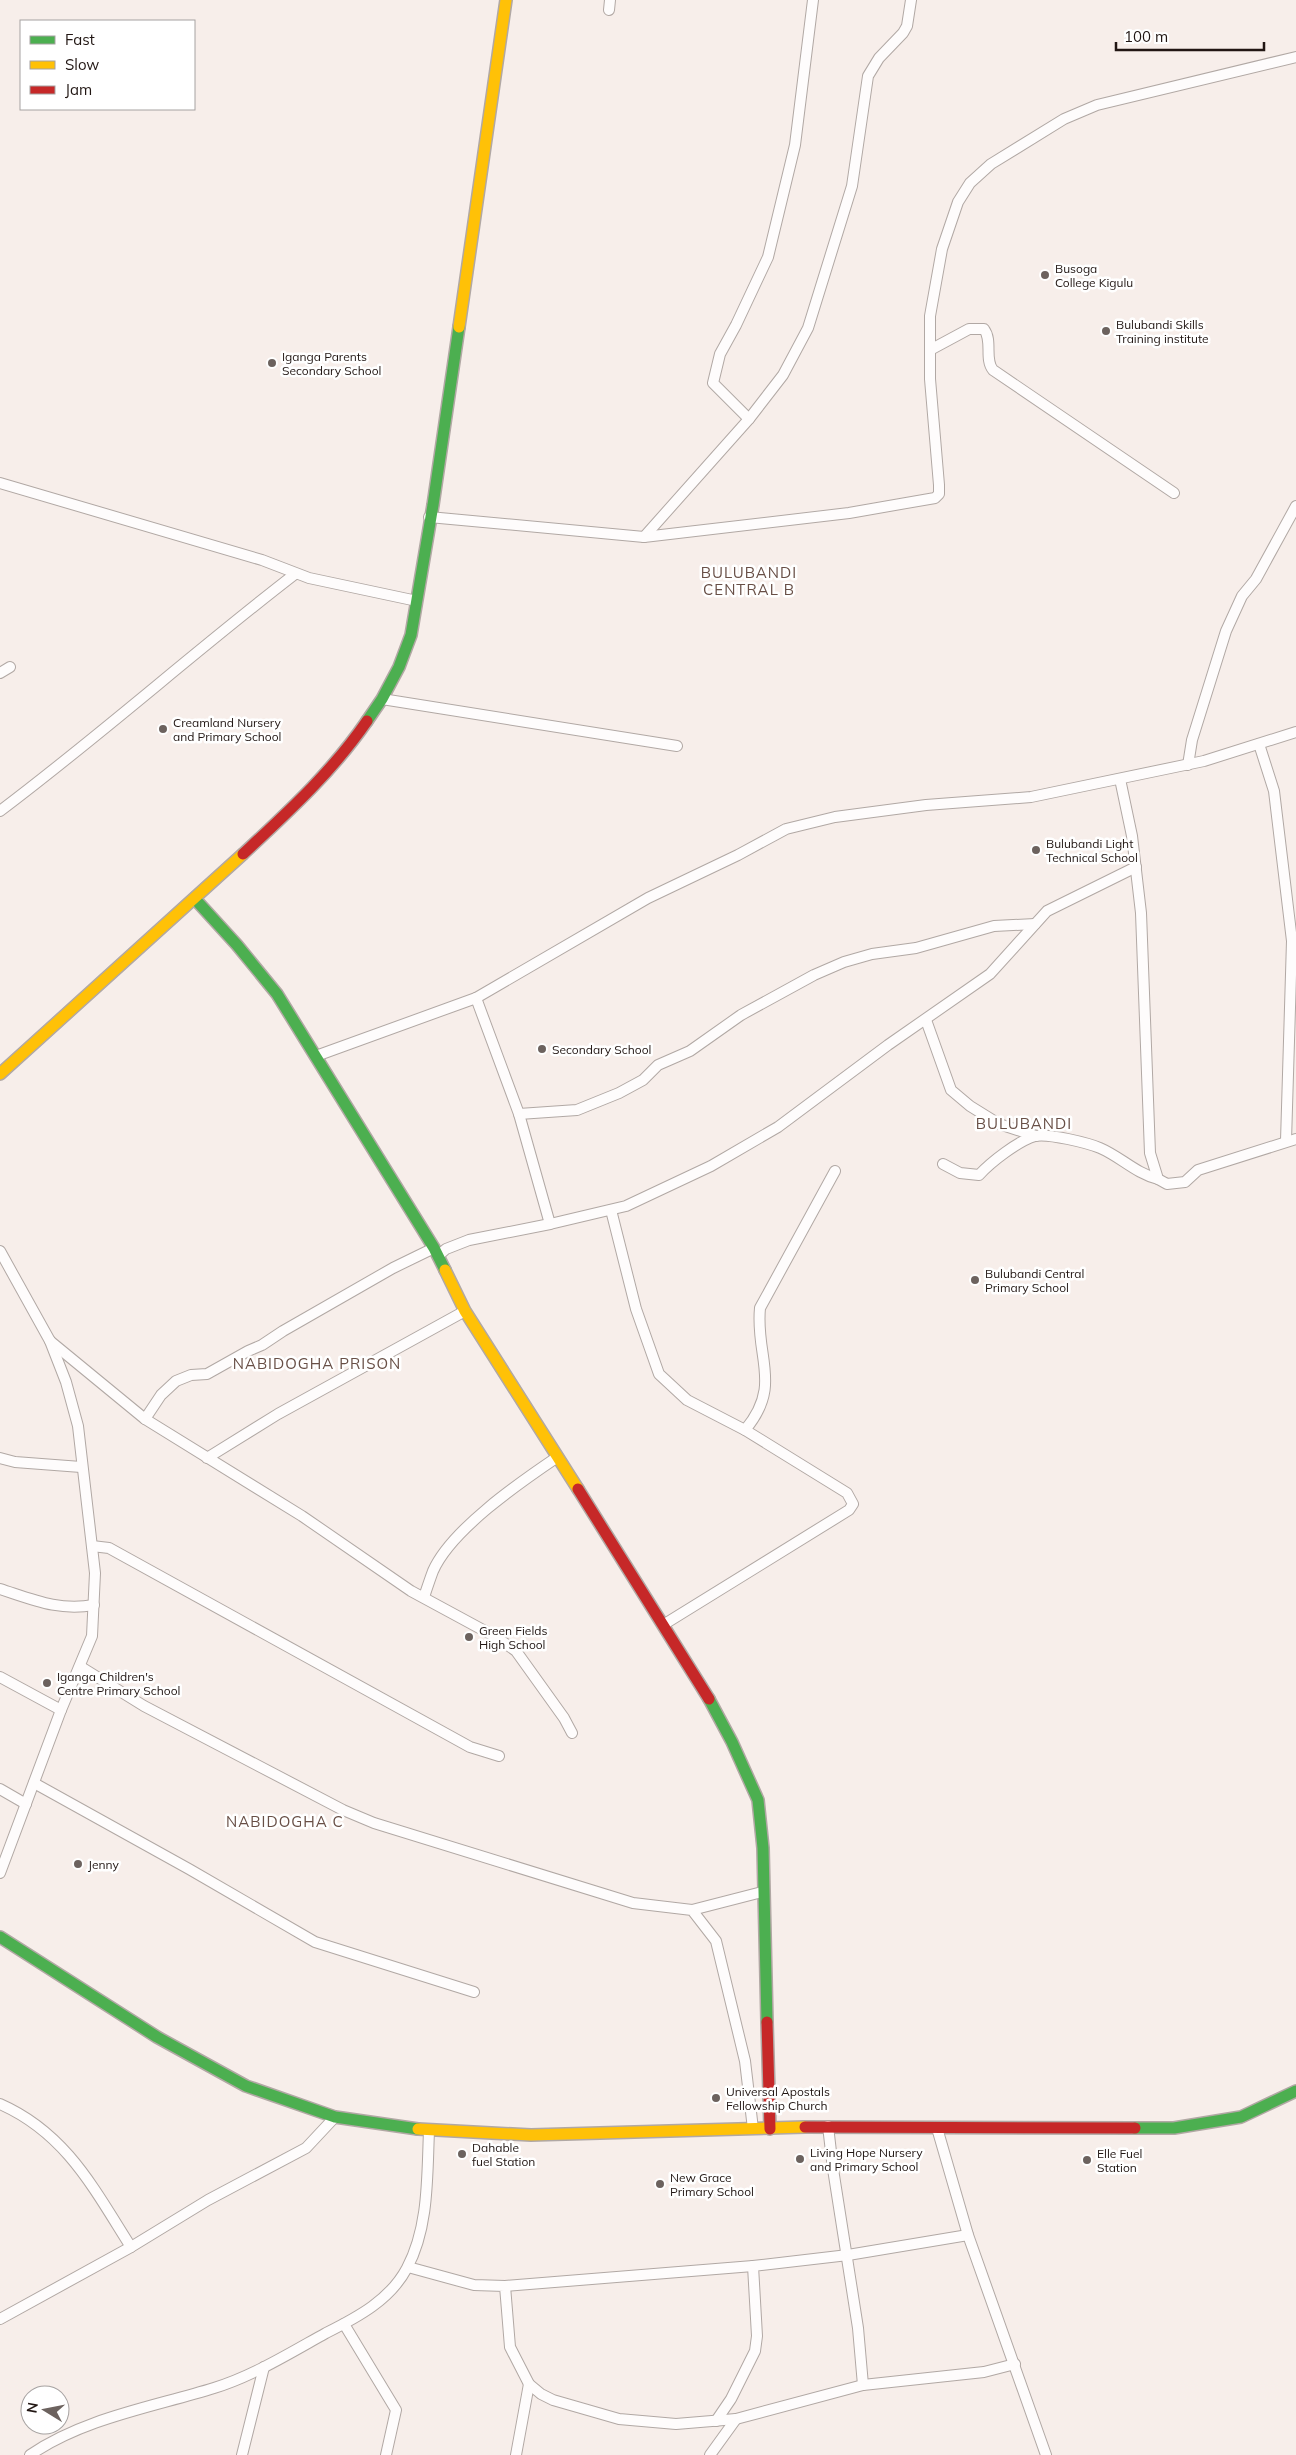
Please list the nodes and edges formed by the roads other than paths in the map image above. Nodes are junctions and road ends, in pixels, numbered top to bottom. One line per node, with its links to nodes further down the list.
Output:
1 (506, 0): 10 (street)
2 (813, 0): 6 (street)
3 (911, 0): 6 (street)
4 (1296, 57): 5 (street)
5 (930, 350): 8 (street); 11 (street)
6 (749, 419): 11 (street)
7 (0, 482): 12 (street)
8 (1174, 493)
9 (1296, 506): 20 (street)
10 (429, 517): 11 (street); 13 (street)
11 (644, 537)
12 (295, 574): 13 (street); 22 (street)
13 (417, 601): 16 (street)
14 (10, 667): 15 (street)
15 (0, 673)
16 (382, 699): 19 (street); 24 (street)
17 (1296, 732): 18 (street)
18 (1259, 744): 20 (street); 32 (street)
19 (677, 746)
20 (1188, 765): 21 (street)
21 (1120, 779): 23 (street); 26 (street)
22 (0, 811)
23 (1136, 867): 25 (street); 35 (street)
24 (195, 899): 28 (street); 29 (street)
25 (1035, 924): 27 (street); 30 (street)
26 (476, 998): 28 (street); 30 (street)
27 (926, 1020): 31 (street); 36 (street)
28 (316, 1056): 39 (street)
29 (0, 1074)
30 (518, 1114): 37 (street)
31 (1036, 1136): 33 (street); 35 (street)
32 (1291, 1140): 35 (street)
33 (943, 1164)
34 (835, 1171): 43 (street)
35 (1158, 1178)
36 (610, 1210): 37 (street); 43 (street)
37 (550, 1224): 39 (street)
38 (0, 1251): 41 (street)
39 (436, 1252): 40 (street); 42 (street)
40 (464, 1311): 45 (street); 46 (street)
41 (50, 1341): 42 (street); 47 (street)
42 (145, 1418): 45 (street)
43 (745, 1430): 52 (street)
44 (0, 1458): 47 (street)
45 (207, 1458): 50 (street)
46 (556, 1458): 50 (street); 52 (street)
47 (81, 1467): 48 (street)
48 (92, 1546): 51 (street); 57 (street)
49 (0, 1589): 51 (street)
50 (424, 1597): 56 (street)
51 (94, 1605): 53 (street)
52 (663, 1625): 62 (street)
53 (81, 1667): 55 (street); 63 (street)
54 (0, 1677): 55 (street)
55 (61, 1710): 58 (street)
56 (572, 1733)
57 (500, 1756)
58 (34, 1783): 60 (street); 65 (street)
59 (0, 1789): 60 (street)
60 (26, 1804): 61 (street)
61 (0, 1873)
62 (762, 1892): 63 (street); 72 (street)
63 (692, 1910): 71 (street)
64 (0, 1937): 68 (street)
65 (474, 1992)
66 (1294, 2094): 70 (street)
67 (0, 2104): 75 (street)
68 (335, 2117): 73 (street); 75 (street)
69 (828, 2126): 70 (street); 72 (street); 76 (street)
70 (937, 2128): 74 (street)
71 (753, 2129): 72 (street); 73 (street)
72 (770, 2129)
73 (428, 2130): 78 (street)
74 (968, 2235): 76 (street); 82 (street)
75 (131, 2247): 80 (street)
76 (848, 2255): 77 (street); 85 (street)
77 (753, 2266): 79 (street); 87 (street)
78 (408, 2267): 79 (street); 81 (street)
79 (505, 2286): 84 (street)
80 (0, 2318)
81 (344, 2324): 83 (street); 90 (street)
82 (1015, 2364): 85 (street); 93 (street)
83 (264, 2367): 88 (street); 89 (street)
84 (529, 2384): 87 (street); 91 (street)
85 (863, 2386): 86 (street)
86 (736, 2419): 87 (street); 92 (street)
87 (716, 2421)
88 (30, 2455)
89 (242, 2455)
90 (386, 2455)
91 (516, 2455)
92 (710, 2455)
93 (1046, 2455)

